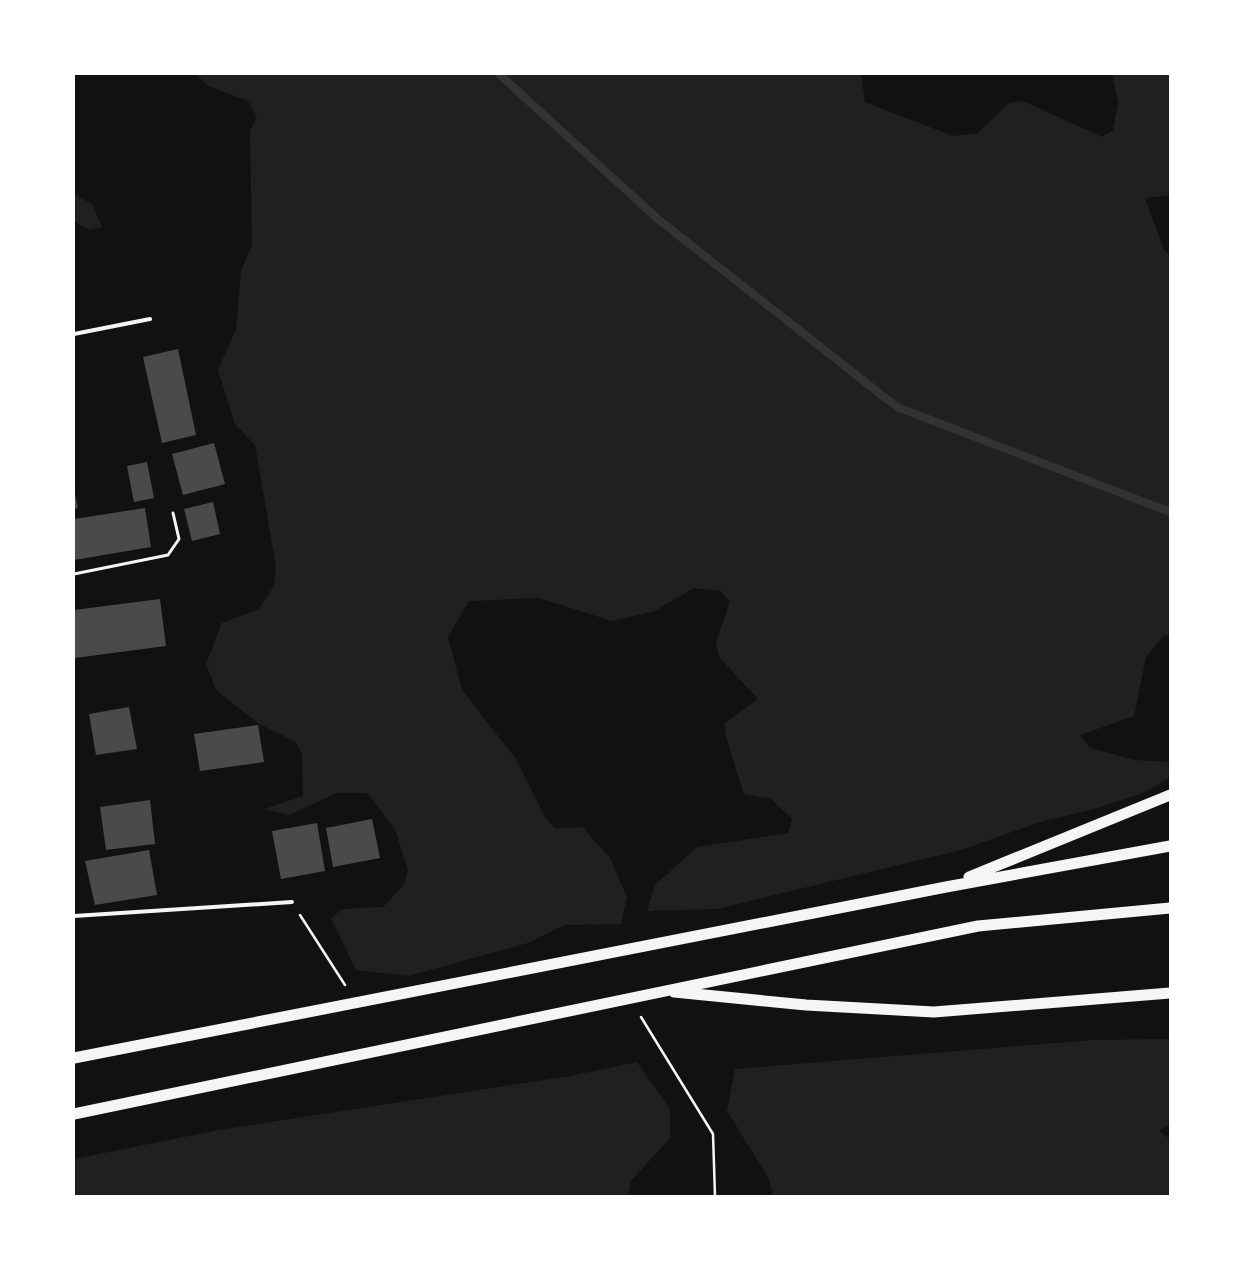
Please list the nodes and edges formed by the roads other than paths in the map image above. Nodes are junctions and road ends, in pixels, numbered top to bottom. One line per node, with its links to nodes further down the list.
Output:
1 (150, 319): 2 (street)
2 (74, 334)
3 (173, 513): 4 (lane)
4 (74, 574)
5 (1170, 795): 7 (highway)
6 (1170, 846): 7 (highway)
7 (946, 887): 13 (highway)
8 (292, 902): 10 (street)
9 (1170, 908): 11 (highway)
10 (74, 916)
11 (663, 991): 12 (highway); 14 (highway)
12 (1170, 993)
13 (74, 1058)
14 (74, 1114)

